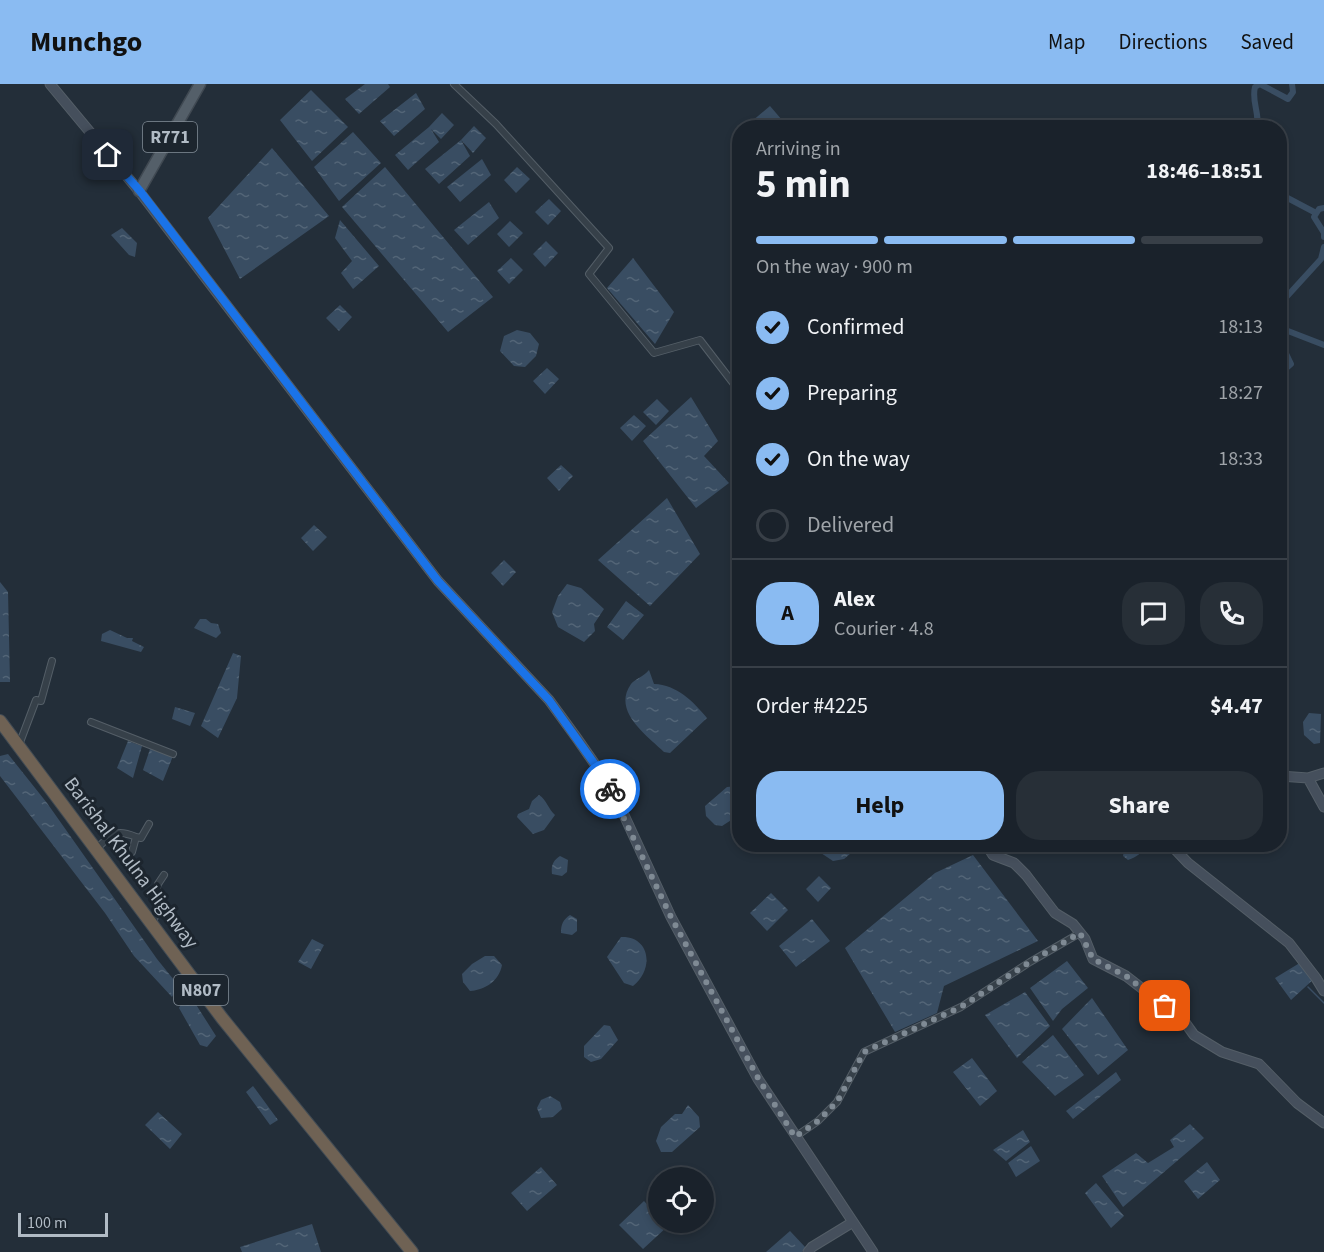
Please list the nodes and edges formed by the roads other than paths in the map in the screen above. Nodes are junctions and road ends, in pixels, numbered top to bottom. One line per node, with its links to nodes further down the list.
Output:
1 (50, 84): 4 (street)
2 (200, 84): 4 (main road, R771)
3 (454, 84): 5 (street)
4 (140, 191): 26 (street)
5 (732, 382)
6 (52, 661): 9 (street)
7 (0, 721): 9 (highway, Barishal Khulna Highway / N807)
8 (92, 722): 10 (street)
9 (18, 745): 17 (highway, Barishal Khulna Highway / N807)
10 (173, 754)
11 (1324, 773): 13 (street)
12 (1287, 776): 13 (street)
13 (1310, 777): 14 (street)
14 (1324, 807)
15 (149, 824): 16 (street)
16 (136, 837): 17 (street); 18 (street)
17 (96, 849): 22 (highway, Barishal Khulna Highway / N807)
18 (132, 852)
19 (991, 852): 23 (street)
20 (1178, 852): 24 (street)
21 (164, 875): 22 (street)
22 (153, 926): 28 (highway, Barishal Khulna Highway / N807)
23 (1080, 933): 25 (street); 26 (street)
24 (1324, 991)
25 (1324, 1123)
26 (795, 1137): 27 (street)
27 (853, 1222): 29 (street); 30 (street)
28 (412, 1252)
29 (808, 1252)
30 (873, 1252)

